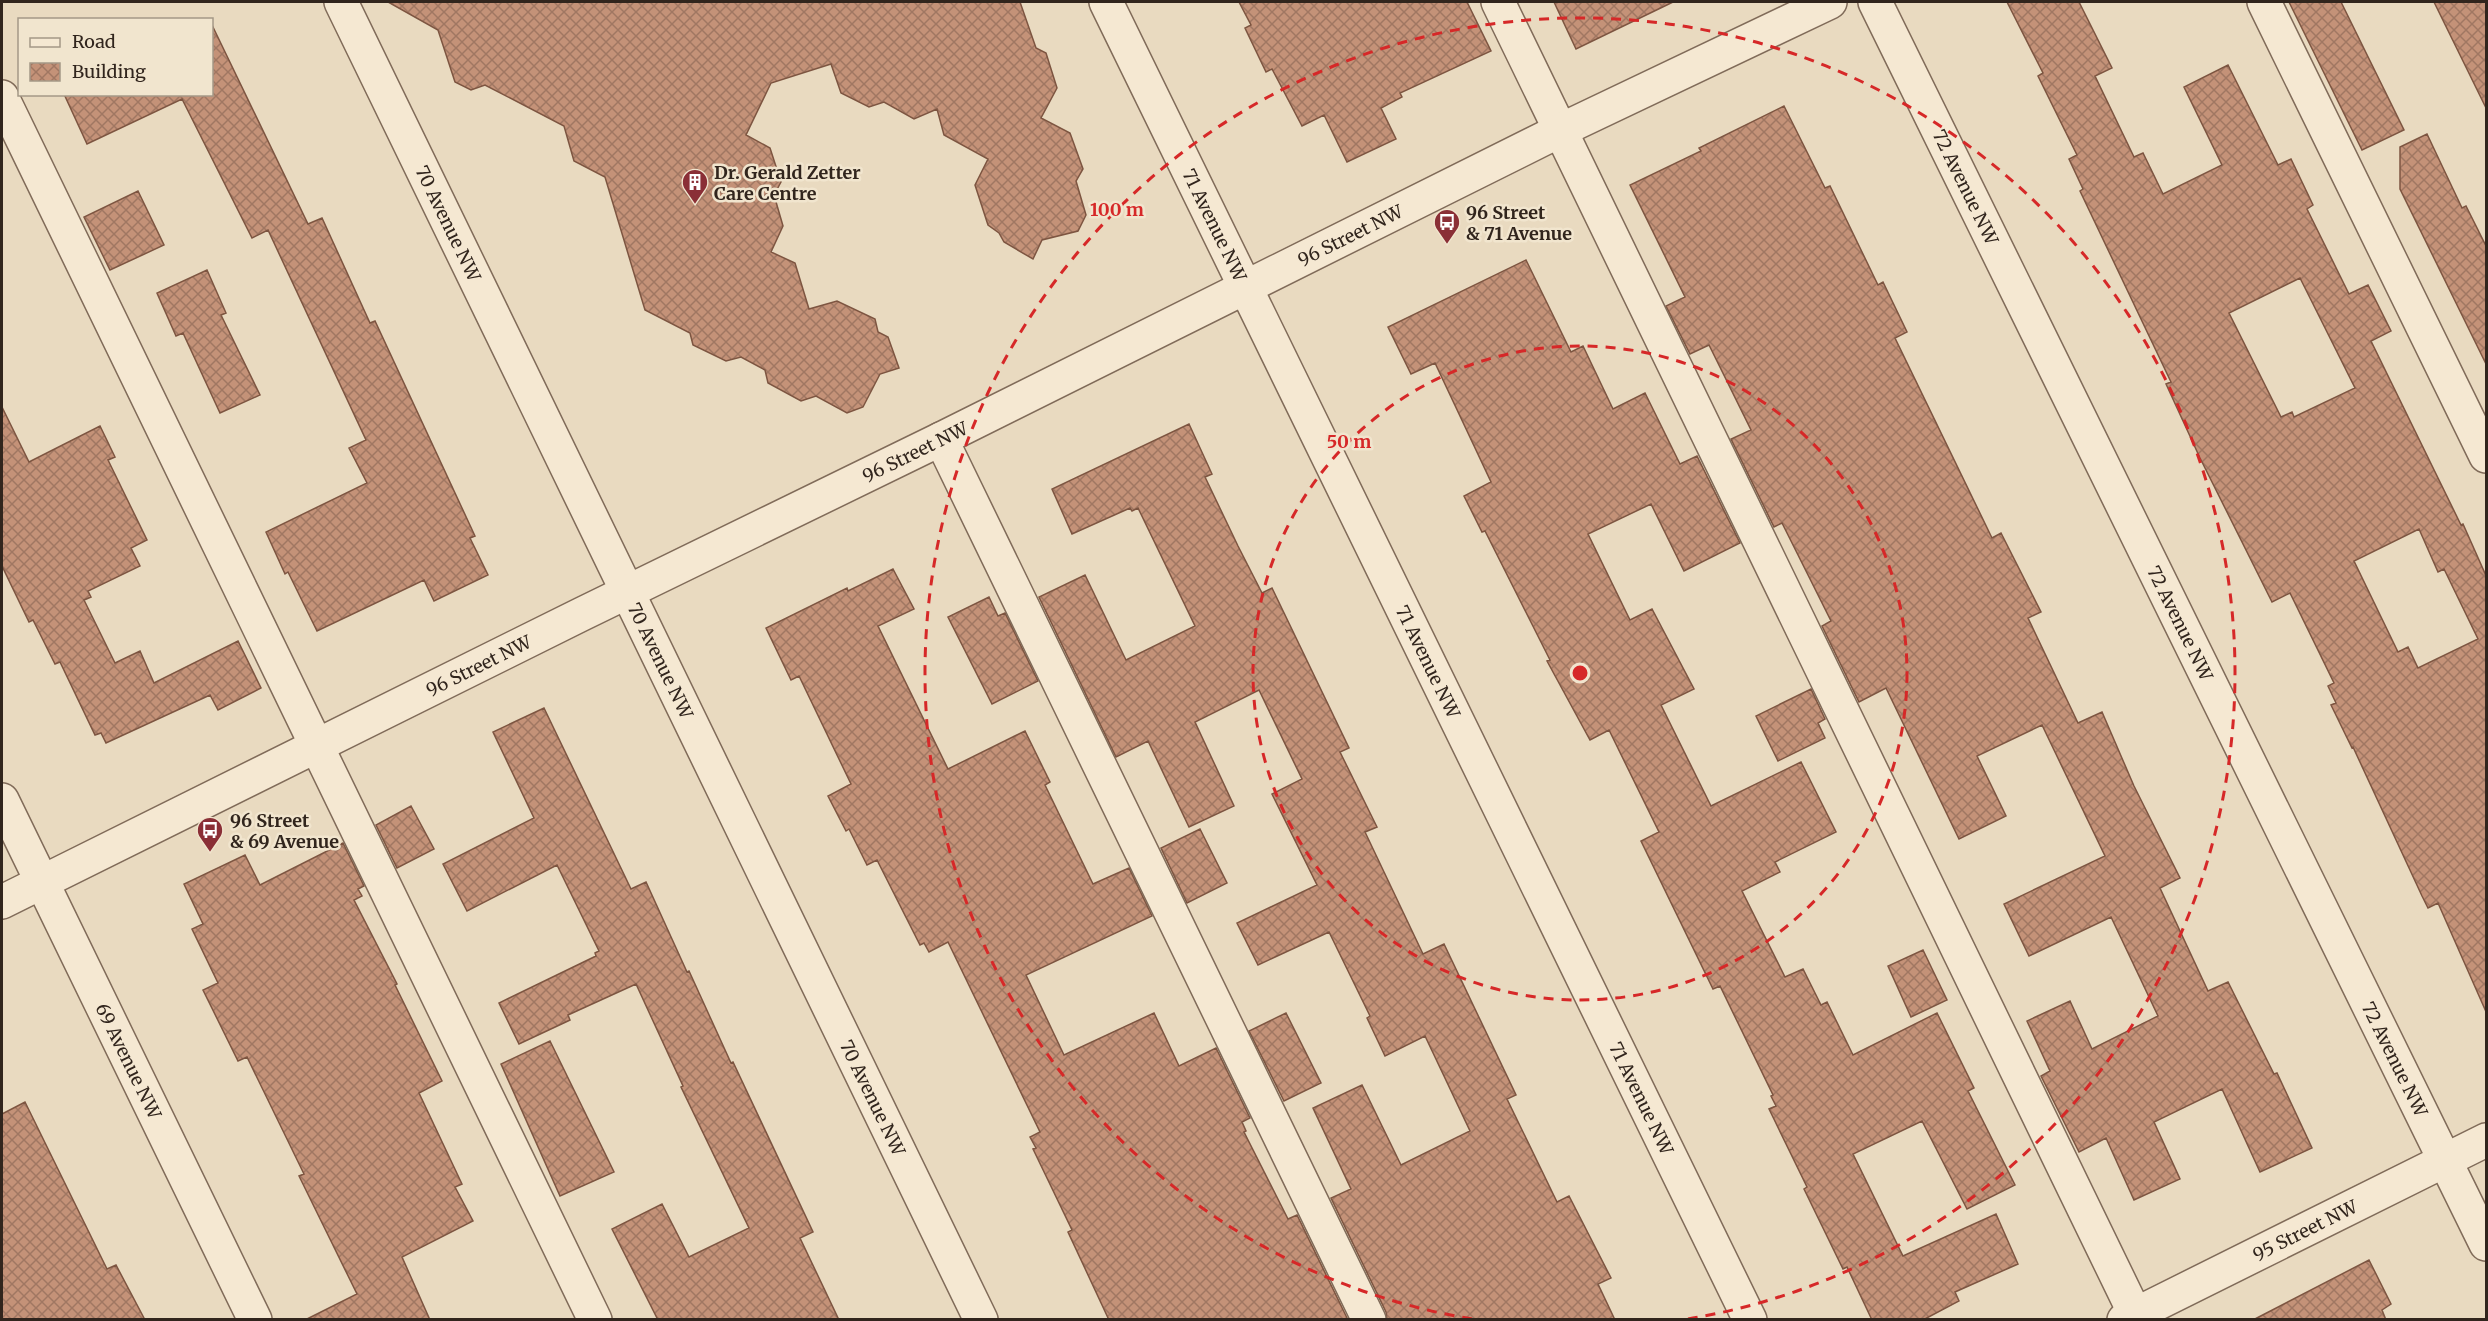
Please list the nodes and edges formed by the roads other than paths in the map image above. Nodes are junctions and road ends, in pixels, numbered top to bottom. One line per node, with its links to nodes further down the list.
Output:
1 (341, 2): 12 (street, 70 Avenue NW)
2 (1106, 2): 9 (street, 71 Avenue NW)
3 (1498, 2): 8 (street)
4 (1830, 2): 8 (street, 96 Street NW)
5 (1875, 2): 18 (street, 72 Avenue NW)
6 (2264, 2): 11 (street)
7 (2, 97): 13 (street)
8 (1561, 130): 9 (street, 96 Street NW); 20 (street)
9 (1246, 287): 10 (street, 96 Street NW); 25 (street, 71 Avenue NW)
10 (941, 439): 12 (street, 96 Street NW); 24 (street)
11 (2487, 456)
12 (627, 592): 13 (street, 96 Street NW); 23 (street, 70 Avenue NW)
13 (315, 747): 15 (street, 96 Street NW); 22 (street)
14 (2, 800): 15 (street, 69 Avenue NW)
15 (41, 884): 16 (street, 96 Street NW); 21 (street, 69 Avenue NW)
16 (2, 902)
17 (2487, 1140): 18 (street, 95 Street NW)
18 (2446, 1160): 19 (street, 72 Avenue NW); 20 (street, 95 Street NW)
19 (2487, 1244)
20 (2132, 1318)
21 (255, 1320)
22 (594, 1320)
23 (981, 1320)
24 (1369, 1320)
25 (1750, 1320)

